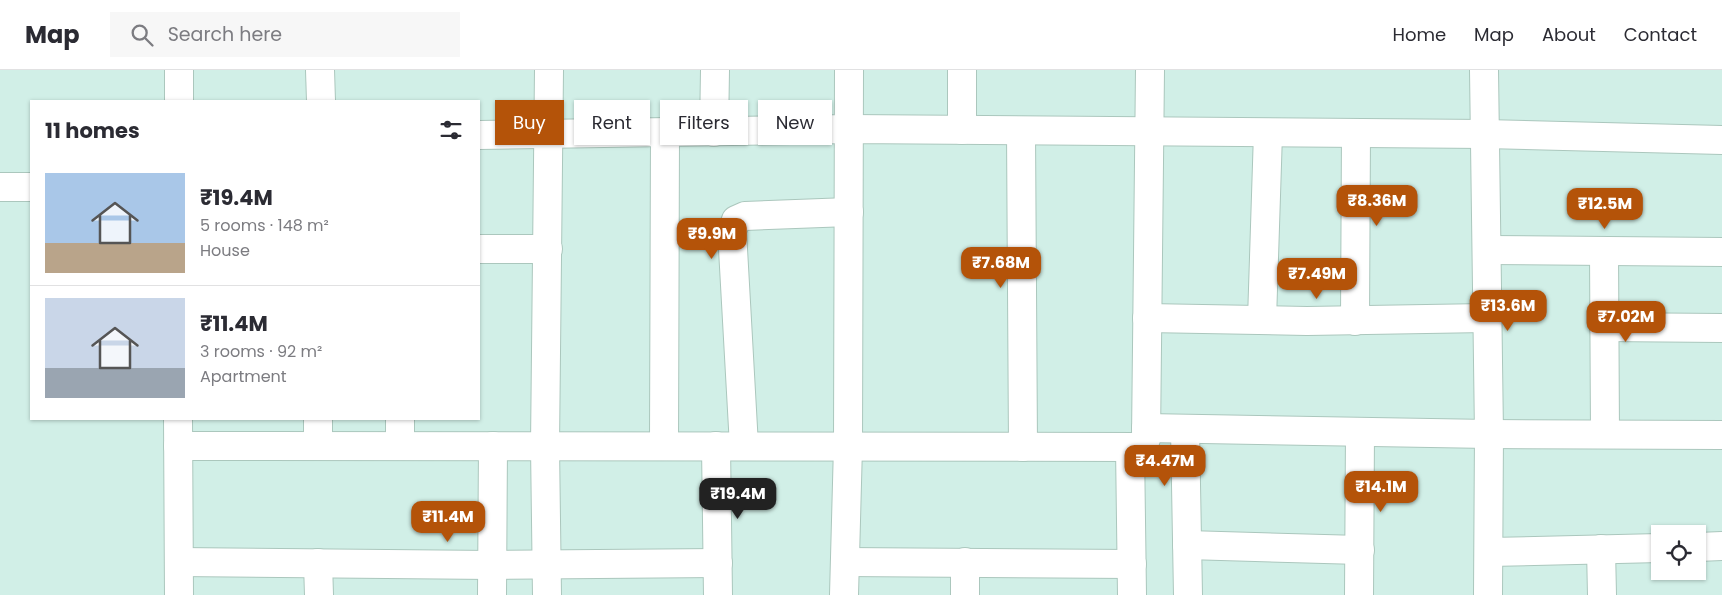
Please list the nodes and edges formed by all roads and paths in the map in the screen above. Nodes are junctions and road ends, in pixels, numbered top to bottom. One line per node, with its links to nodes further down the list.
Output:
1 (179, 70): 9 (street)
2 (320, 70): 10 (street)
3 (549, 70): 11 (street)
4 (715, 70): 12 (street)
5 (849, 70): 13 (street)
6 (962, 70): 14 (street)
7 (1150, 70): 18 (street)
8 (1484, 70): 22 (street)
9 (179, 100)
10 (321, 100)
11 (549, 100)
12 (715, 100)
13 (849, 129): 14 (street); 15 (street); 30 (street)
14 (962, 130): 16 (street)
15 (748, 131)
16 (1021, 131): 18 (street); 60 (street)
17 (660, 132): 21 (street)
18 (1149, 132): 19 (street); 36 (street)
19 (1268, 133): 20 (street); 38 (street)
20 (1356, 133): 22 (street); 39 (street)
21 (564, 134)
22 (1485, 134): 25 (street); 33 (street)
23 (480, 135): 24 (street)
24 (495, 135)
25 (1722, 140)
26 (549, 145): 32 (street)
27 (665, 145): 56 (street)
28 (0, 187): 29 (street)
29 (30, 187)
30 (849, 212): 58 (street); 59 (street)
31 (480, 249): 32 (street)
32 (548, 250): 55 (street)
33 (1487, 250): 34 (street); 37 (street)
34 (1604, 251): 35 (street); 40 (street)
35 (1722, 252)
36 (1147, 318): 38 (street); 50 (street)
37 (1486, 318): 39 (street); 47 (street)
38 (1262, 320): 39 (street)
39 (1355, 321)
40 (1604, 327): 41 (street); 48 (street)
41 (1722, 328)
42 (178, 420): 51 (street)
43 (318, 420): 52 (street)
44 (400, 420): 53 (street)
45 (1185, 428): 46 (street); 50 (street); 61 (street)
46 (1360, 432): 47 (street); 66 (street)
47 (1489, 434): 48 (street); 67 (street)
48 (1605, 434): 49 (street)
49 (1722, 435)
50 (1138, 437): 60 (street); 74 (street)
51 (178, 446): 52 (street); 68 (street)
52 (318, 446): 53 (street)
53 (400, 446): 54 (street)
54 (494, 446): 55 (street); 75 (street)
55 (545, 446): 56 (street); 73 (street)
56 (664, 446): 57 (street)
57 (716, 446): 58 (street); 72 (street)
58 (744, 446): 59 (street)
59 (848, 446): 60 (street); 69 (street)
60 (1023, 447)
61 (1187, 545): 66 (street); 84 (street)
62 (1722, 546): 63 (street)
63 (1706, 547)
64 (1651, 548): 65 (street)
65 (1601, 549): 67 (street); 87 (street)
66 (1360, 550): 85 (street)
67 (1489, 552): 86 (street)
68 (179, 562): 71 (street); 76 (street)
69 (845, 562): 70 (street); 81 (street)
70 (965, 562): 74 (street); 82 (street)
71 (318, 563): 75 (street); 77 (street)
72 (718, 563): 73 (street); 80 (street)
73 (546, 564): 75 (street); 79 (street)
74 (1132, 564): 83 (street)
75 (492, 565): 78 (street)
76 (179, 595)
77 (319, 595)
78 (492, 595)
79 (547, 595)
80 (718, 595)
81 (844, 595)
82 (965, 595)
83 (1132, 595)
84 (1188, 595)
85 (1360, 595)
86 (1488, 595)
87 (1602, 595)

